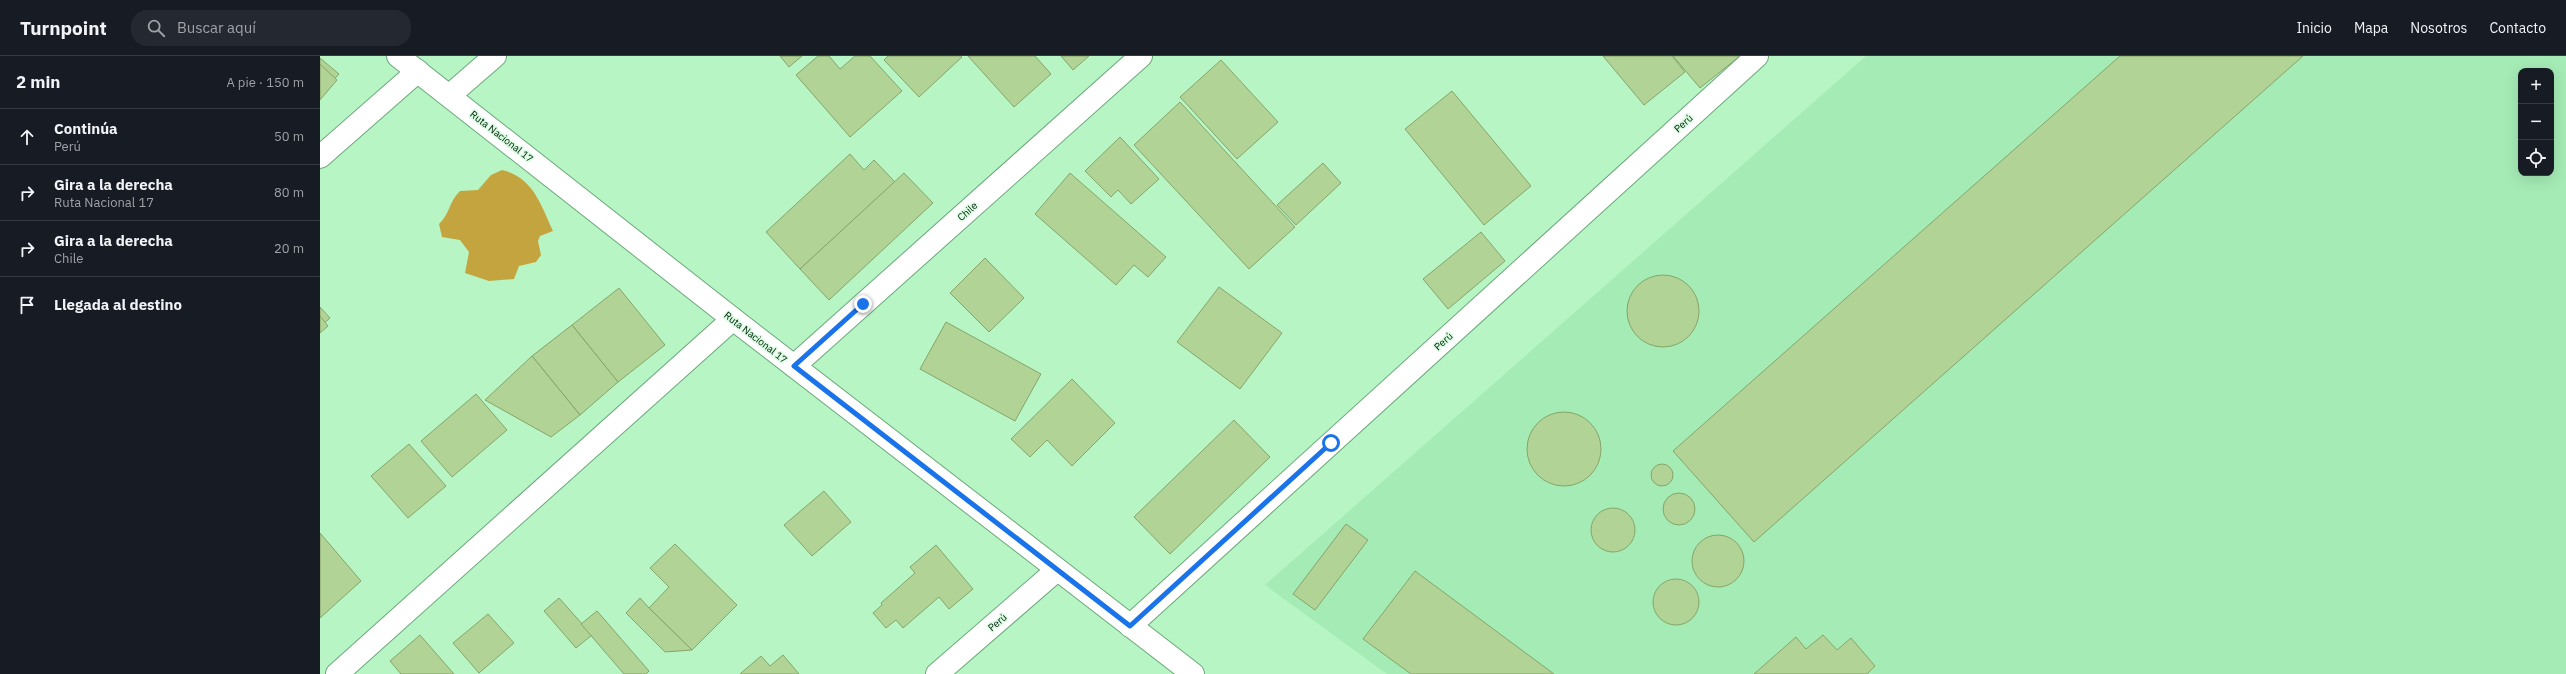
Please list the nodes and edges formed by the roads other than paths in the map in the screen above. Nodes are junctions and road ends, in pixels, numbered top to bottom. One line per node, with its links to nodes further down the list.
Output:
1 (398, 56): 5 (street, Ruta Nacional 17)
2 (495, 56): 6 (street)
3 (1141, 56): 9 (street, Chile)
4 (1757, 56): 11 (street, Perú)
5 (418, 71): 6 (street, Ruta Nacional 17); 7 (street)
6 (450, 95): 8 (street, Ruta Nacional 17)
7 (320, 157)
8 (733, 319): 9 (street, Ruta Nacional 17); 12 (street)
9 (794, 366): 10 (street, Ruta Nacional 17)
10 (1057, 570): 11 (street, Ruta Nacional 17); 13 (street, Perú)
11 (1130, 626): 14 (street, Ruta Nacional 17)
12 (337, 674)
13 (937, 674)
14 (1193, 674)

